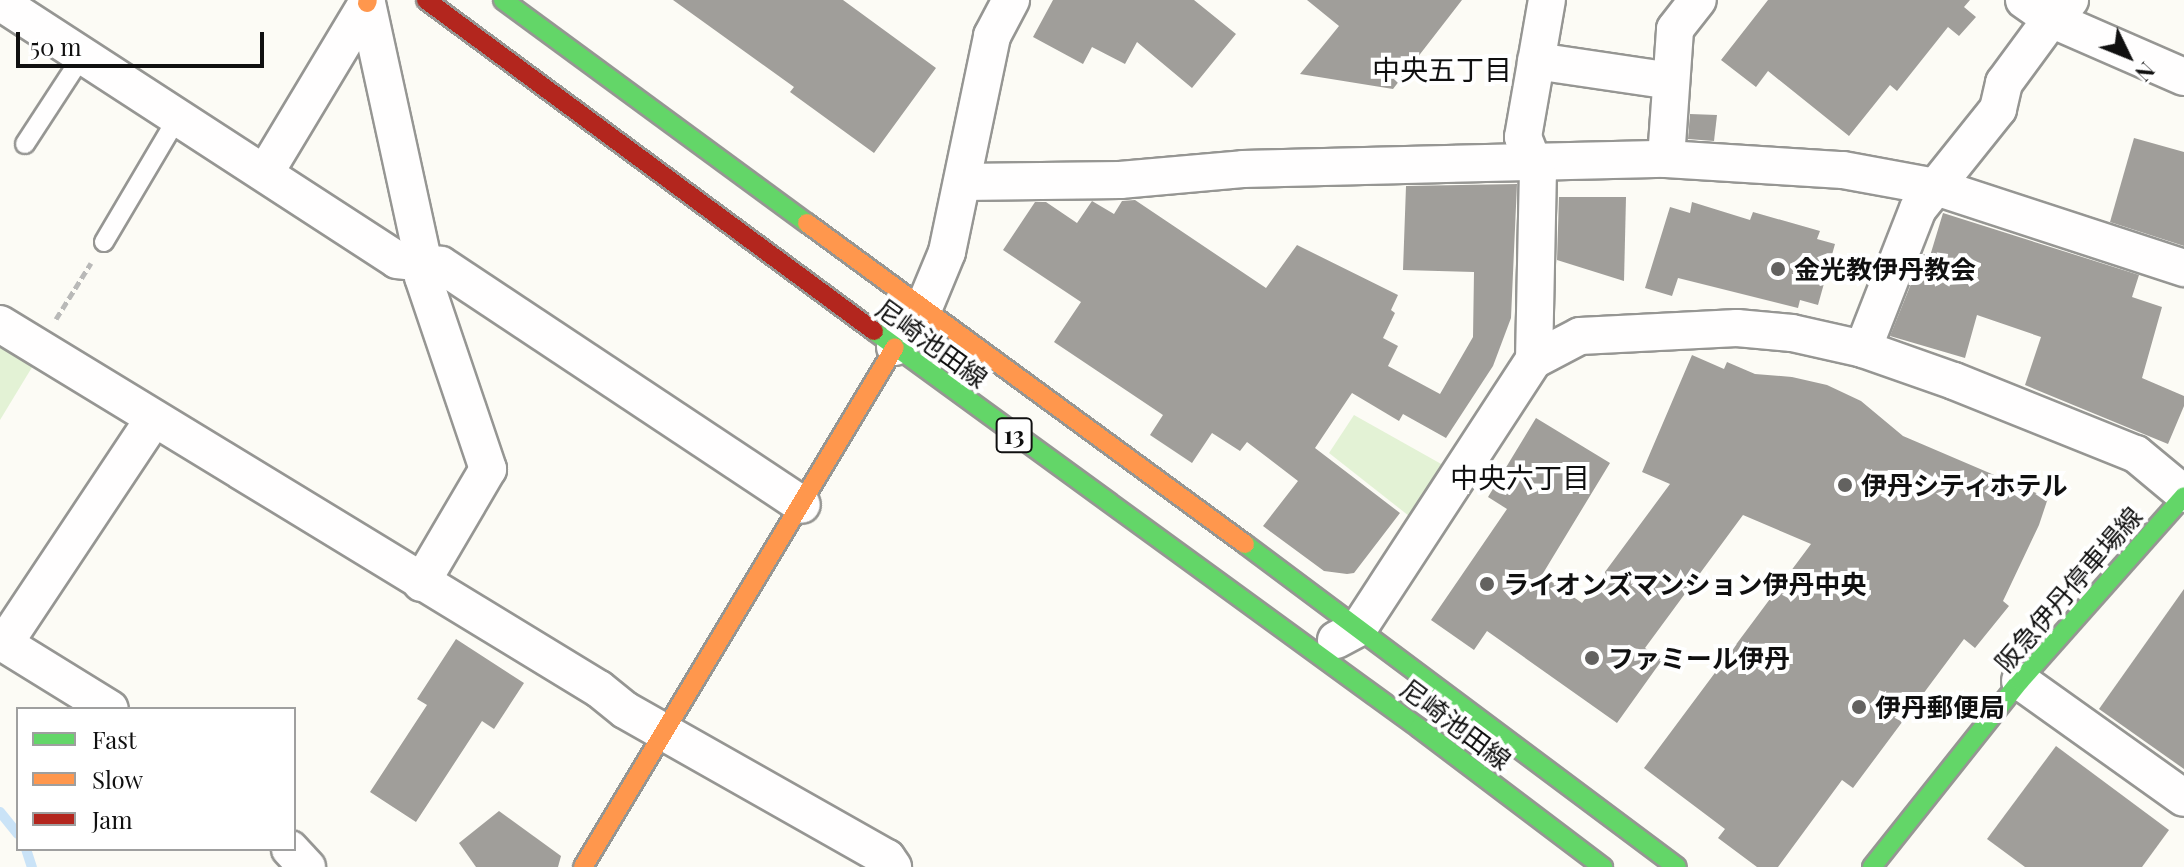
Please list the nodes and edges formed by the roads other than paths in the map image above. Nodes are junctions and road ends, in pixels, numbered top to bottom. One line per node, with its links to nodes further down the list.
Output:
1 (503, 0): 23 (main road, 尼崎池田線 / 13)
2 (1011, 0): 18 (street)
3 (1547, 0): 10 (street)
4 (1698, 0): 12 (street)
5 (368, 1): 17 (street); 21 (street)
6 (0, 2): 9 (street)
7 (2048, 6): 11 (street); 19 (street)
8 (449, 7): 25 (main road, 尼崎池田線 / 13)
9 (83, 55): 13 (street); 14 (lane)
10 (1536, 61): 12 (street); 16 (street)
11 (2184, 77)
12 (1671, 81): 15 (street)
13 (178, 117): 17 (street); 20 (lane)
14 (25, 144)
15 (1666, 159): 16 (street); 19 (street)
16 (1533, 163): 18 (street); 27 (street)
17 (265, 173): 21 (street)
18 (963, 182): 23 (street)
19 (1936, 187): 22 (street); 26 (street)
20 (104, 242)
21 (424, 264): 30 (street); 31 (street)
22 (2184, 268)
23 (923, 310): 25 (street); 32 (main road, 尼崎池田線 / 13)
24 (0, 324): 28 (street)
25 (895, 347): 30 (main road); 34 (main road, 尼崎池田線 / 13)
26 (1863, 349): 27 (street); 29 (street)
27 (1534, 360): 32 (street)
28 (153, 420): 31 (street); 33 (street)
29 (2184, 495): 35 (main road, 阪急伊丹停車場線)
30 (802, 505): 37 (main road)
31 (421, 583): 37 (street)
32 (1359, 628): 34 (street); 44 (main road, 尼崎池田線 / 13)
33 (4, 649): 36 (street)
34 (1313, 652): 43 (main road, 尼崎池田線 / 13)
35 (2020, 681): 38 (street); 45 (main road, 阪急伊丹停車場線)
36 (106, 707)
37 (666, 733): 41 (main road); 42 (street)
38 (2184, 798)
39 (292, 851): 40 (street)
40 (307, 867)
41 (583, 867)
42 (893, 867)
43 (1603, 867)
44 (1677, 867)
45 (1872, 867)

